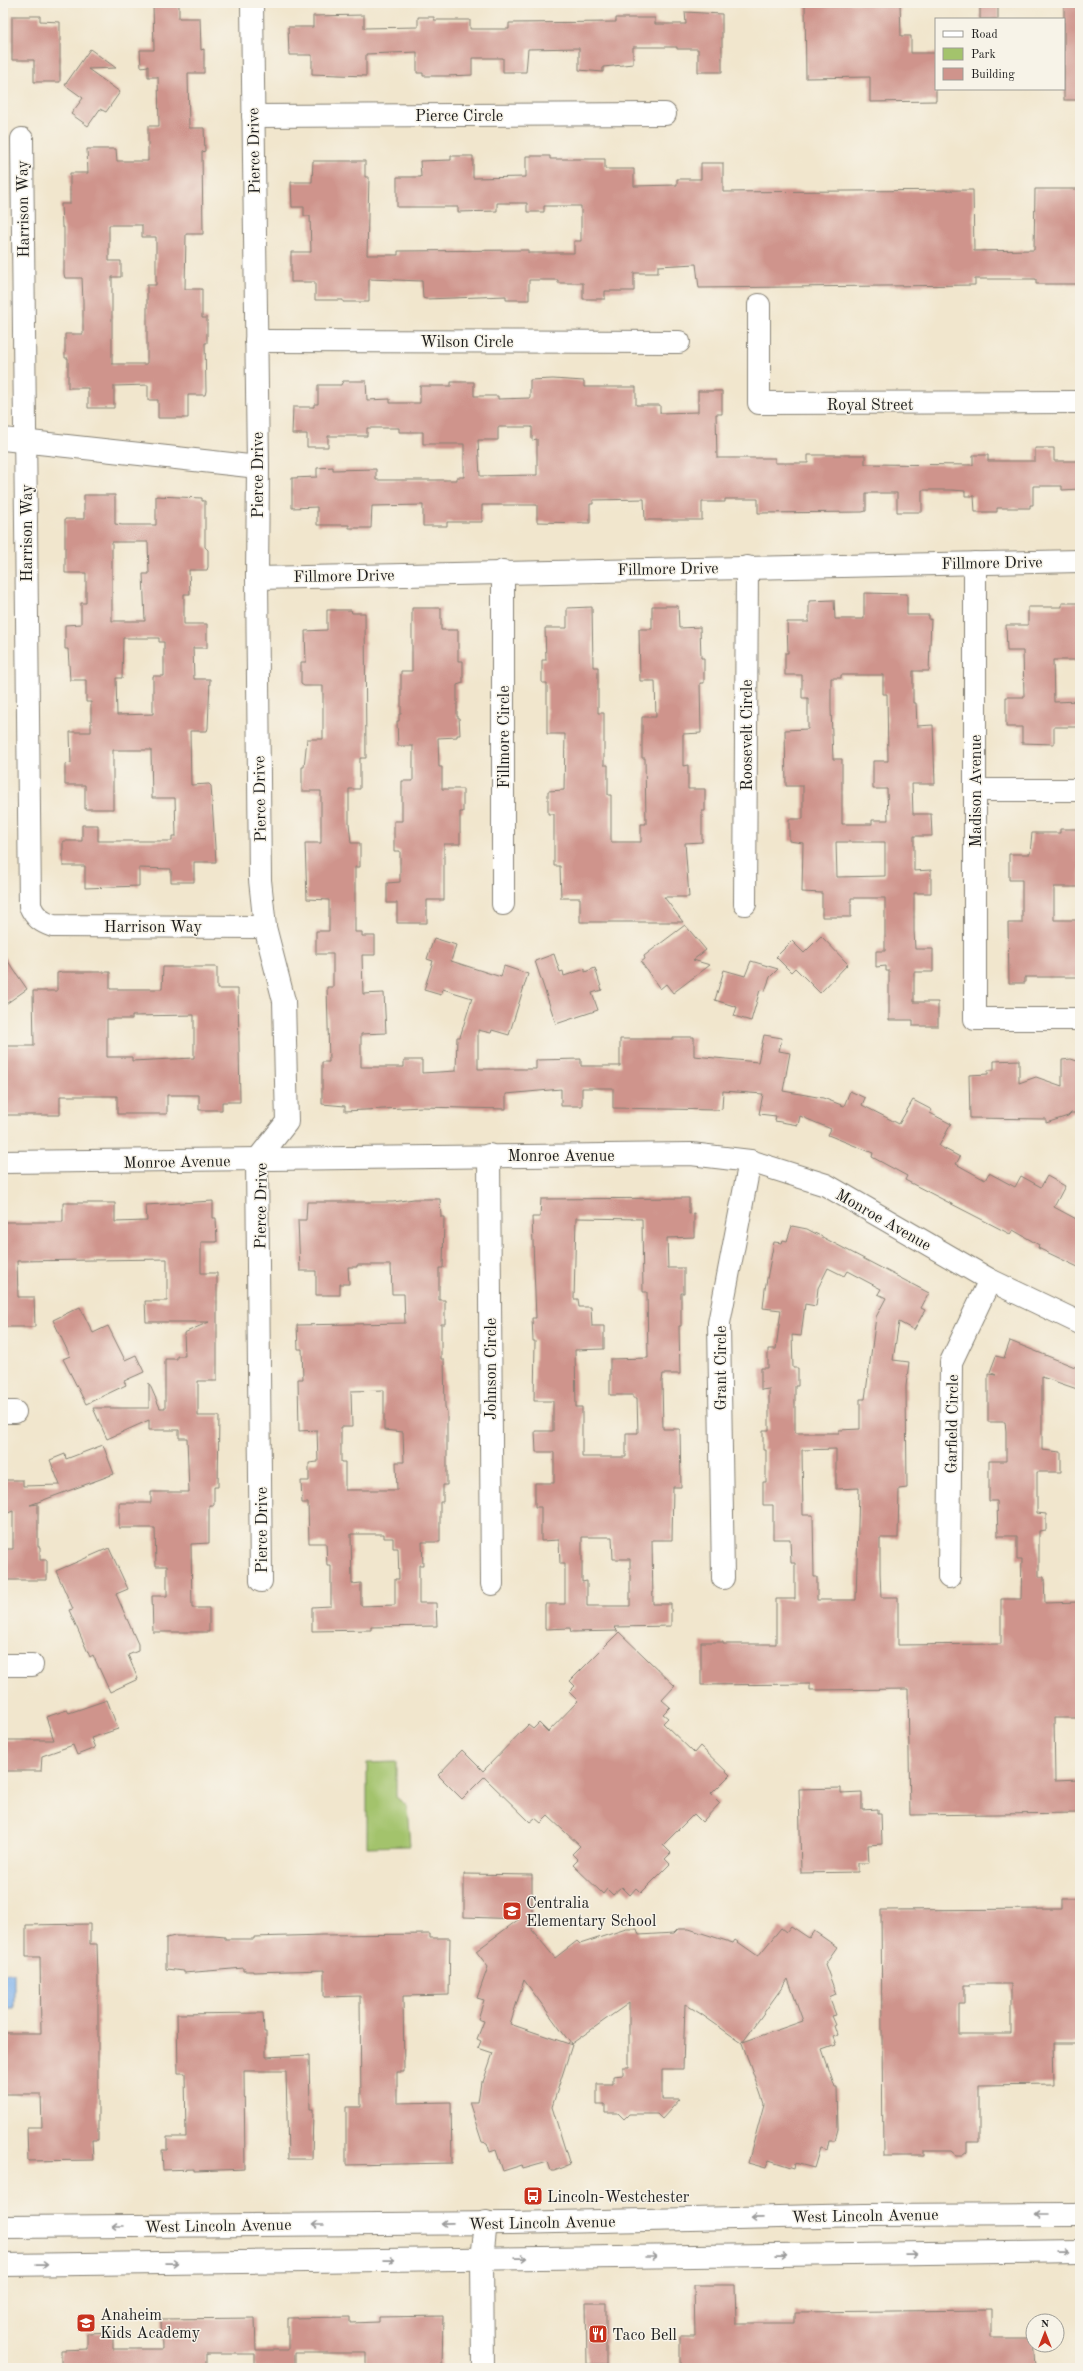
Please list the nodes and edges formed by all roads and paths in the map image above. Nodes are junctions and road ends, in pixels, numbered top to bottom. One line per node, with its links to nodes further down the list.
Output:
1 (252, 3): 3 (street, Pierce Drive)
2 (665, 114): 3 (street, Pierce Circle)
3 (252, 116): 6 (street, Pierce Drive)
4 (22, 139): 10 (street, Harrison Way)
5 (759, 305): 8 (street, Royal Street)
6 (256, 341): 7 (street, Wilson Circle); 11 (street, Pierce Drive)
7 (679, 342)
8 (1080, 402)
9 (3, 439): 10 (street)
10 (25, 442): 11 (street); 21 (street, Harrison Way)
11 (258, 467): 16 (street, Pierce Drive)
12 (1080, 561): 13 (street, Fillmore Drive)
13 (975, 563): 14 (street, Fillmore Drive); 17 (street, Madison Avenue)
14 (747, 567): 15 (street, Fillmore Drive); 20 (street, Roosevelt Circle)
15 (503, 571): 16 (street, Fillmore Drive); 19 (street, Fillmore Circle)
16 (257, 578): 21 (street, Pierce Drive)
17 (975, 790): 18 (street); 22 (street, Madison Avenue)
18 (1080, 790)
19 (503, 904)
20 (745, 904)
21 (265, 927): 24 (street, Pierce Drive)
22 (1080, 1019)
23 (489, 1155): 24 (street, Monroe Avenue); 25 (street, Monroe Avenue); 32 (street, Johnson Circle)
24 (257, 1160): 26 (street, Monroe Avenue); 31 (street, Pierce Drive)
25 (750, 1161): 27 (street, Monroe Avenue); 30 (street, Grant Circle)
26 (3, 1162)
27 (990, 1280): 28 (street, Monroe Avenue); 29 (street, Garfield Circle)
28 (1080, 1323)
29 (949, 1577)
30 (723, 1578)
31 (261, 1581)
32 (492, 1584)
33 (3, 1665): 34 (street)
34 (32, 1665)
35 (1080, 2214): 36 (street, West Lincoln Avenue, one-way to 36)
36 (486, 2222): 37 (street, West Lincoln Avenue, one-way to 37); 39 (street)
37 (3, 2227)
38 (1080, 2252): 39 (street, one-way to 38)
39 (482, 2259): 40 (street, one-way to 39); 41 (street)
40 (3, 2265)
41 (483, 2368)

